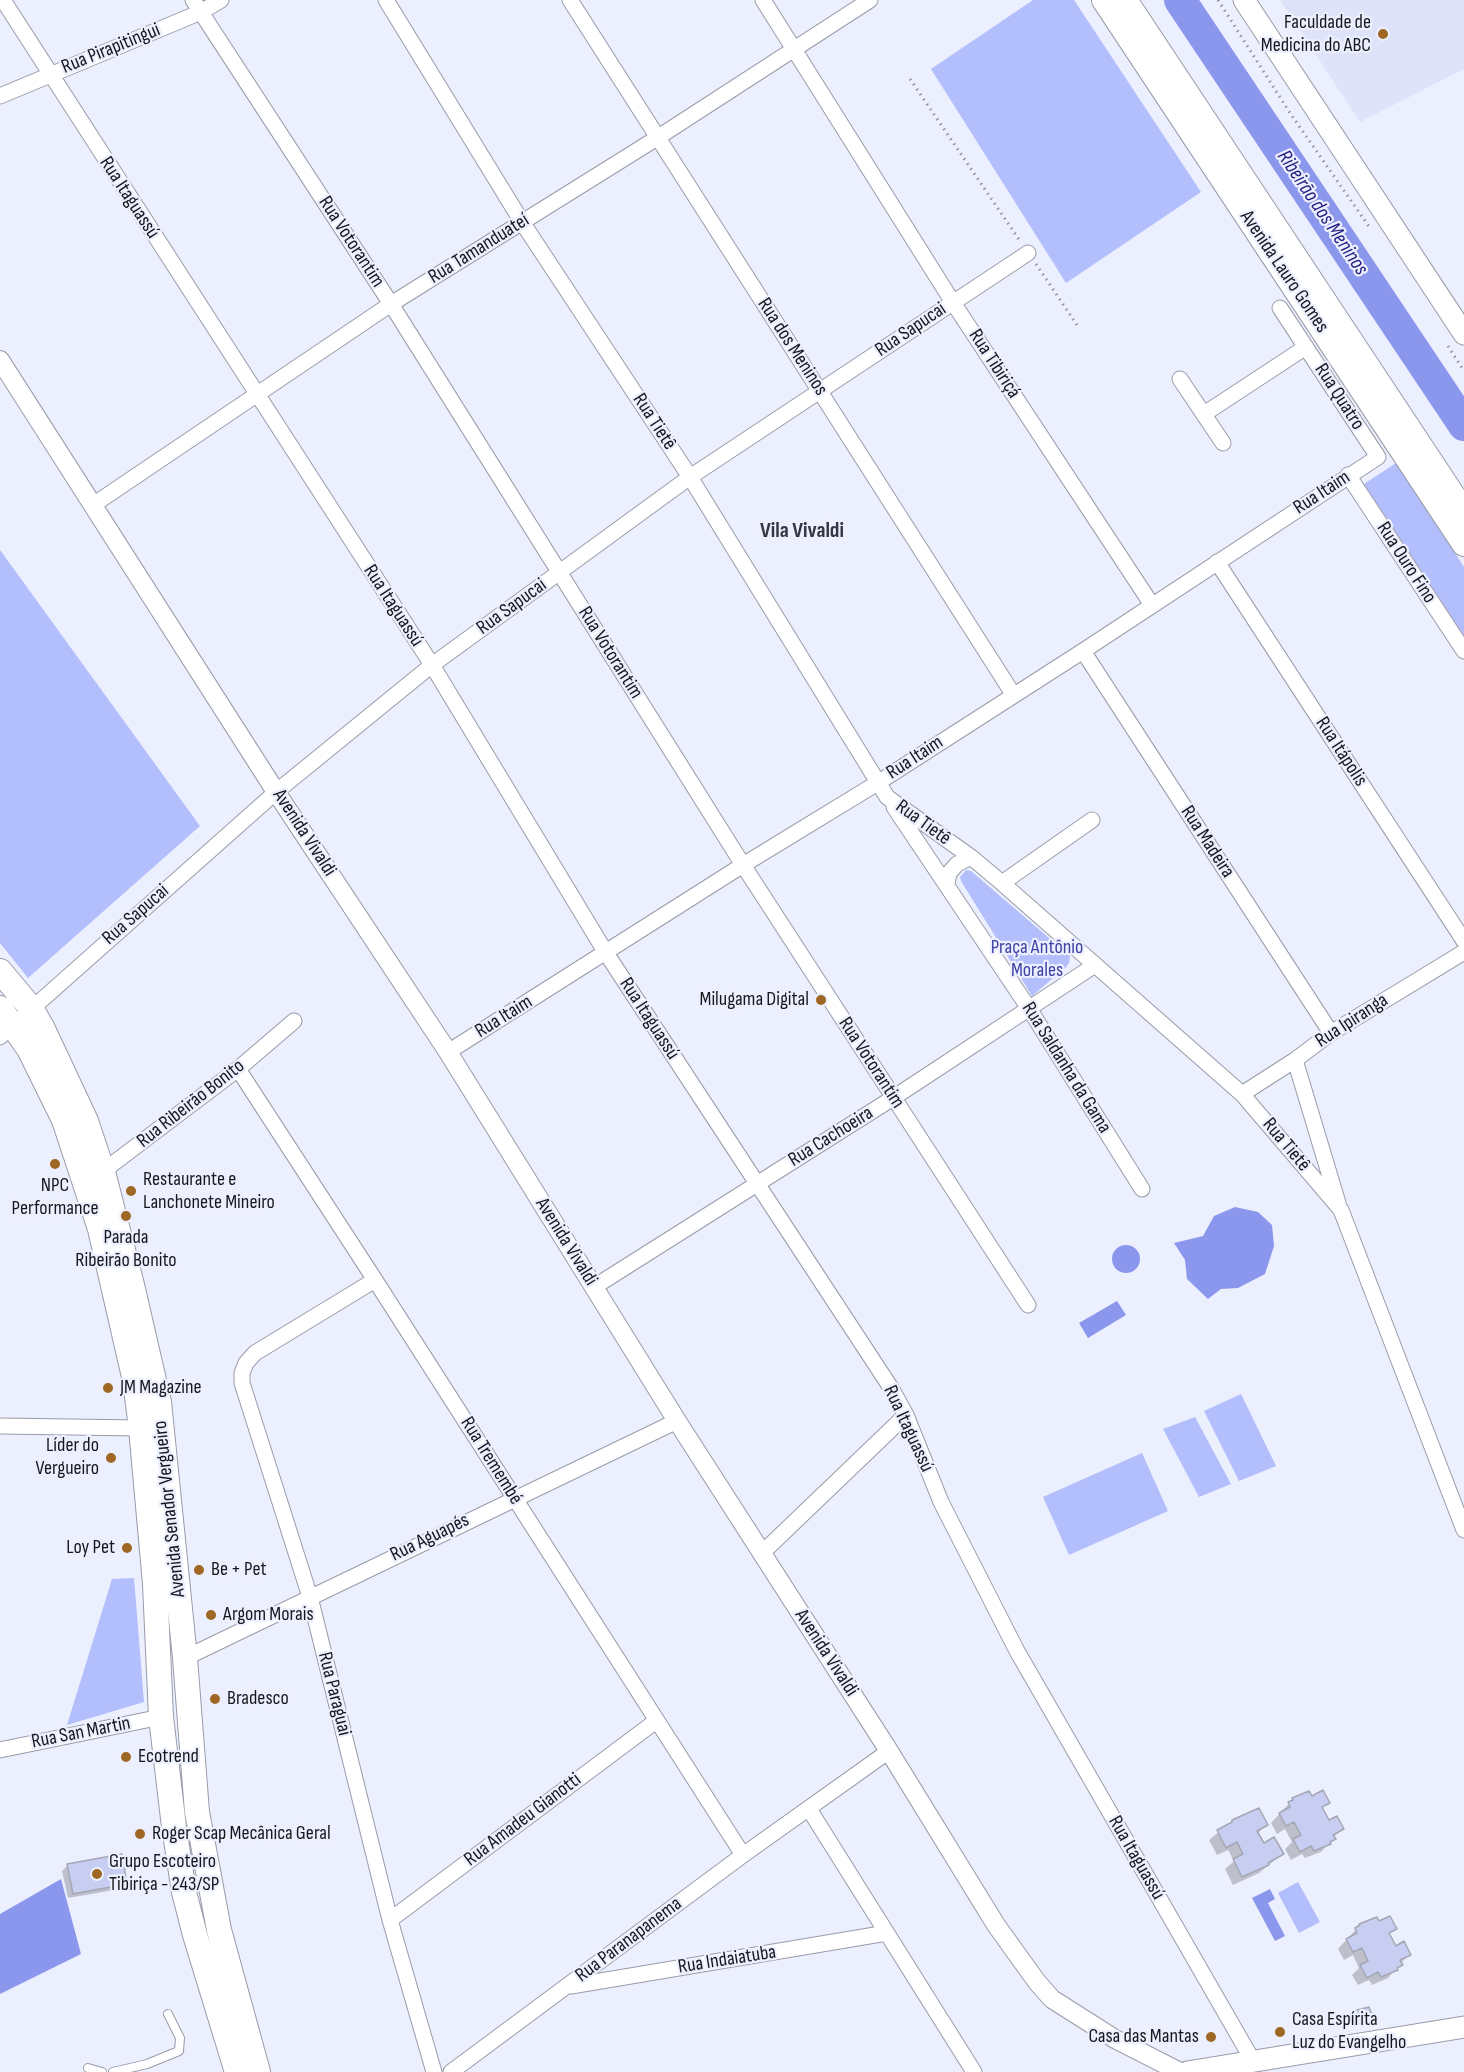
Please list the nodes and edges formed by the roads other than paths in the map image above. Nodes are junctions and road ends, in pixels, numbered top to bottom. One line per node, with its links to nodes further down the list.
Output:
1 (3, 0): 11 (street, Rua Itaguassú)
2 (386, 0): 14 (street, Rua Tietê)
3 (570, 0): 13 (street, Rua dos Meninos)
4 (762, 0): 10 (street, Rua Tibiriçá)
5 (870, 0): 10 (street, Rua Tamanduateí)
6 (1104, 0): 32 (main road, Avenida Lauro Gomes)
7 (1125, 0): 31 (main road, Avenida Lauro Gomes)
8 (1244, 0): 19 (main road)
9 (206, 4): 11 (street, Rua Pirapitingui); 17 (street, Rua Votorantim)
10 (795, 50): 13 (street, Rua Tamanduateí); 16 (street, Rua Tibiriçá)
11 (50, 75): 12 (street, Rua Pirapitingui); 24 (street, Rua Itaguassú)
12 (0, 96)
13 (657, 138): 14 (street, Rua Tamanduateí); 23 (street, Rua dos Meninos)
14 (522, 222): 17 (street, Rua Tamanduateí); 29 (street, Rua Tietê)
15 (1028, 253): 16 (street, Rua Sapucai)
16 (952, 302): 23 (street, Rua Sapucai); 35 (street, Rua Tibiriçá)
17 (391, 304): 24 (street, Rua Tamanduateí); 34 (street, Rua Votorantim)
18 (1280, 308): 20 (street, Rua Quatro)
19 (1455, 338)
20 (1306, 347): 25 (street); 27 (street, Rua Quatro)
21 (0, 360): 30 (street, Avenida Vivaldi)
22 (1180, 379): 25 (street)
23 (820, 391): 29 (street, Rua Sapucai); 39 (street, Rua dos Meninos)
24 (255, 395): 30 (street, Rua Tamanduateí); 38 (street, Rua Itaguassú)
25 (1204, 414): 26 (street)
26 (1223, 443)
27 (1378, 457): 28 (street, Rua Itaim)
28 (1348, 476): 33 (street, Rua Itaim); 37 (street, Rua Ouro Fino)
29 (690, 477): 34 (street, Rua Sapucai); 40 (street, Rua Tietê)
30 (93, 505): 41 (street, Avenida Vivaldi)
31 (1464, 512)
32 (1464, 544)
33 (1217, 562): 35 (street, Rua Itaim); 48 (street, Rua Itápolis)
34 (560, 573): 38 (street, Rua Sapucai); 45 (street, Rua Votorantim)
35 (1152, 604): 36 (street, Rua Itaim)
36 (1083, 651): 39 (street, Rua Itaim); 57 (street, Rua Madeira)
37 (1464, 651)
38 (432, 665): 41 (street, Rua Sapucai); 50 (street, Rua Itaguassú)
39 (1013, 694): 40 (street, Rua Itaim)
40 (879, 782): 42 (street, Rua Tietê); 45 (street, Rua Itaim)
41 (276, 792): 53 (street, Rua Sapucai); 58 (street, Avenida Vivaldi)
42 (887, 797): 44 (street, Rua Tietê); 47 (street, Rua Saldanha da Gama)
43 (1092, 820): 46 (street)
44 (971, 857): 46 (street, Rua Tietê); 47 (street)
45 (743, 865): 50 (street, Rua Itaim); 62 (street, Rua Votorantim)
46 (1002, 883): 51 (street, Rua Tietê)
47 (947, 884): 54 (street, Rua Saldanha da Gama)
48 (1464, 941)
49 (1464, 952): 57 (street, Rua Ipiranga)
50 (606, 953): 58 (street, Rua Itaim); 64 (street, Rua Itaguassú)
51 (1095, 965): 54 (street, Rua Cachoeira); 61 (street, Rua Tietê)
52 (0, 971): 53 (main road, Avenida Senador Vergueiro)
53 (31, 1008): 56 (street, Rua Sapucai); 63 (main road, Avenida Senador Vergueiro)
54 (1030, 1010): 62 (street, Rua Cachoeira); 65 (street, Rua Saldanha da Gama)
55 (294, 1021): 60 (street, Rua Ribeirão Bonito)
56 (4, 1023): 63 (main road, Avenida Senador Vergueiro)
57 (1331, 1034): 59 (street, Rua Ipiranga)
58 (448, 1052): 68 (street, Avenida Vivaldi)
59 (1295, 1060): 61 (street, Rua Ipiranga); 66 (street)
60 (238, 1069): 63 (street, Rua Ribeirão Bonito); 67 (street, Rua Tremembé)
61 (1242, 1094): 66 (street, Rua Tietê)
62 (893, 1098): 64 (street, Rua Cachoeira); 69 (street, Rua Votorantim)
63 (94, 1177): 73 (main road, Avenida Senador Vergueiro); 74 (main road, Avenida Senador Vergueiro)
64 (756, 1184): 68 (street, Rua Cachoeira); 70 (street, Rua Itaguassú)
65 (1142, 1189)
66 (1341, 1210): 76 (street, Rua Tietê)
67 (375, 1280): 75 (street, Rua Tremembé); 78 (street, Rua Paraguai)
68 (594, 1287): 71 (street, Avenida Vivaldi)
69 (1028, 1305)
70 (906, 1415): 77 (street); 93 (street, Rua Itaguassú)
71 (677, 1421): 75 (street, Rua Aguapés); 77 (street, Avenida Vivaldi)
72 (0, 1426): 73 (street)
73 (141, 1428): 74 (main road); 79 (main road, Avenida Senador Vergueiro)
74 (163, 1440): 80 (main road, Avenida Senador Vergueiro)
75 (514, 1498): 78 (street, Rua Aguapés); 82 (street, Rua Tremembé)
76 (1464, 1530)
77 (762, 1554): 85 (street, Avenida Vivaldi)
78 (310, 1597): 80 (street, Rua Aguapés); 88 (street, Rua Paraguai)
79 (157, 1616): 80 (main road); 81 (main road, Avenida Senador Vergueiro)
80 (185, 1658): 83 (main road, Avenida Senador Vergueiro)
81 (162, 1717): 83 (main road); 84 (street, Rua San Martin); 97 (main road, Avenida Senador Vergueiro)
82 (656, 1721): 87 (street, Rua Tremembé); 88 (street, Rua Amadeu Gianotti)
83 (189, 1729): 98 (main road, Avenida Senador Vergueiro)
84 (0, 1750)
85 (889, 1750): 86 (street, Rua Paranapanema); 102 (street, Avenida Vivaldi)
86 (808, 1809): 87 (street, Rua Paranapanema); 89 (street)
87 (743, 1855): 90 (street, Rua Paranapanema)
88 (390, 1920): 99 (street, Rua Paraguai)
89 (887, 1933): 90 (street, Rua Indaiatuba); 101 (street)
90 (567, 1987): 100 (street, Rua Paranapanema)
91 (168, 2014): 96 (lane)
92 (1464, 2027): 93 (main road)
93 (1253, 2061): 103 (main road)
94 (88, 2068): 95 (lane)
95 (102, 2072)
96 (113, 2072)
97 (237, 2072)
98 (258, 2072)
99 (434, 2072)
100 (452, 2072)
101 (974, 2072)
102 (1180, 2072)
103 (1187, 2072)

